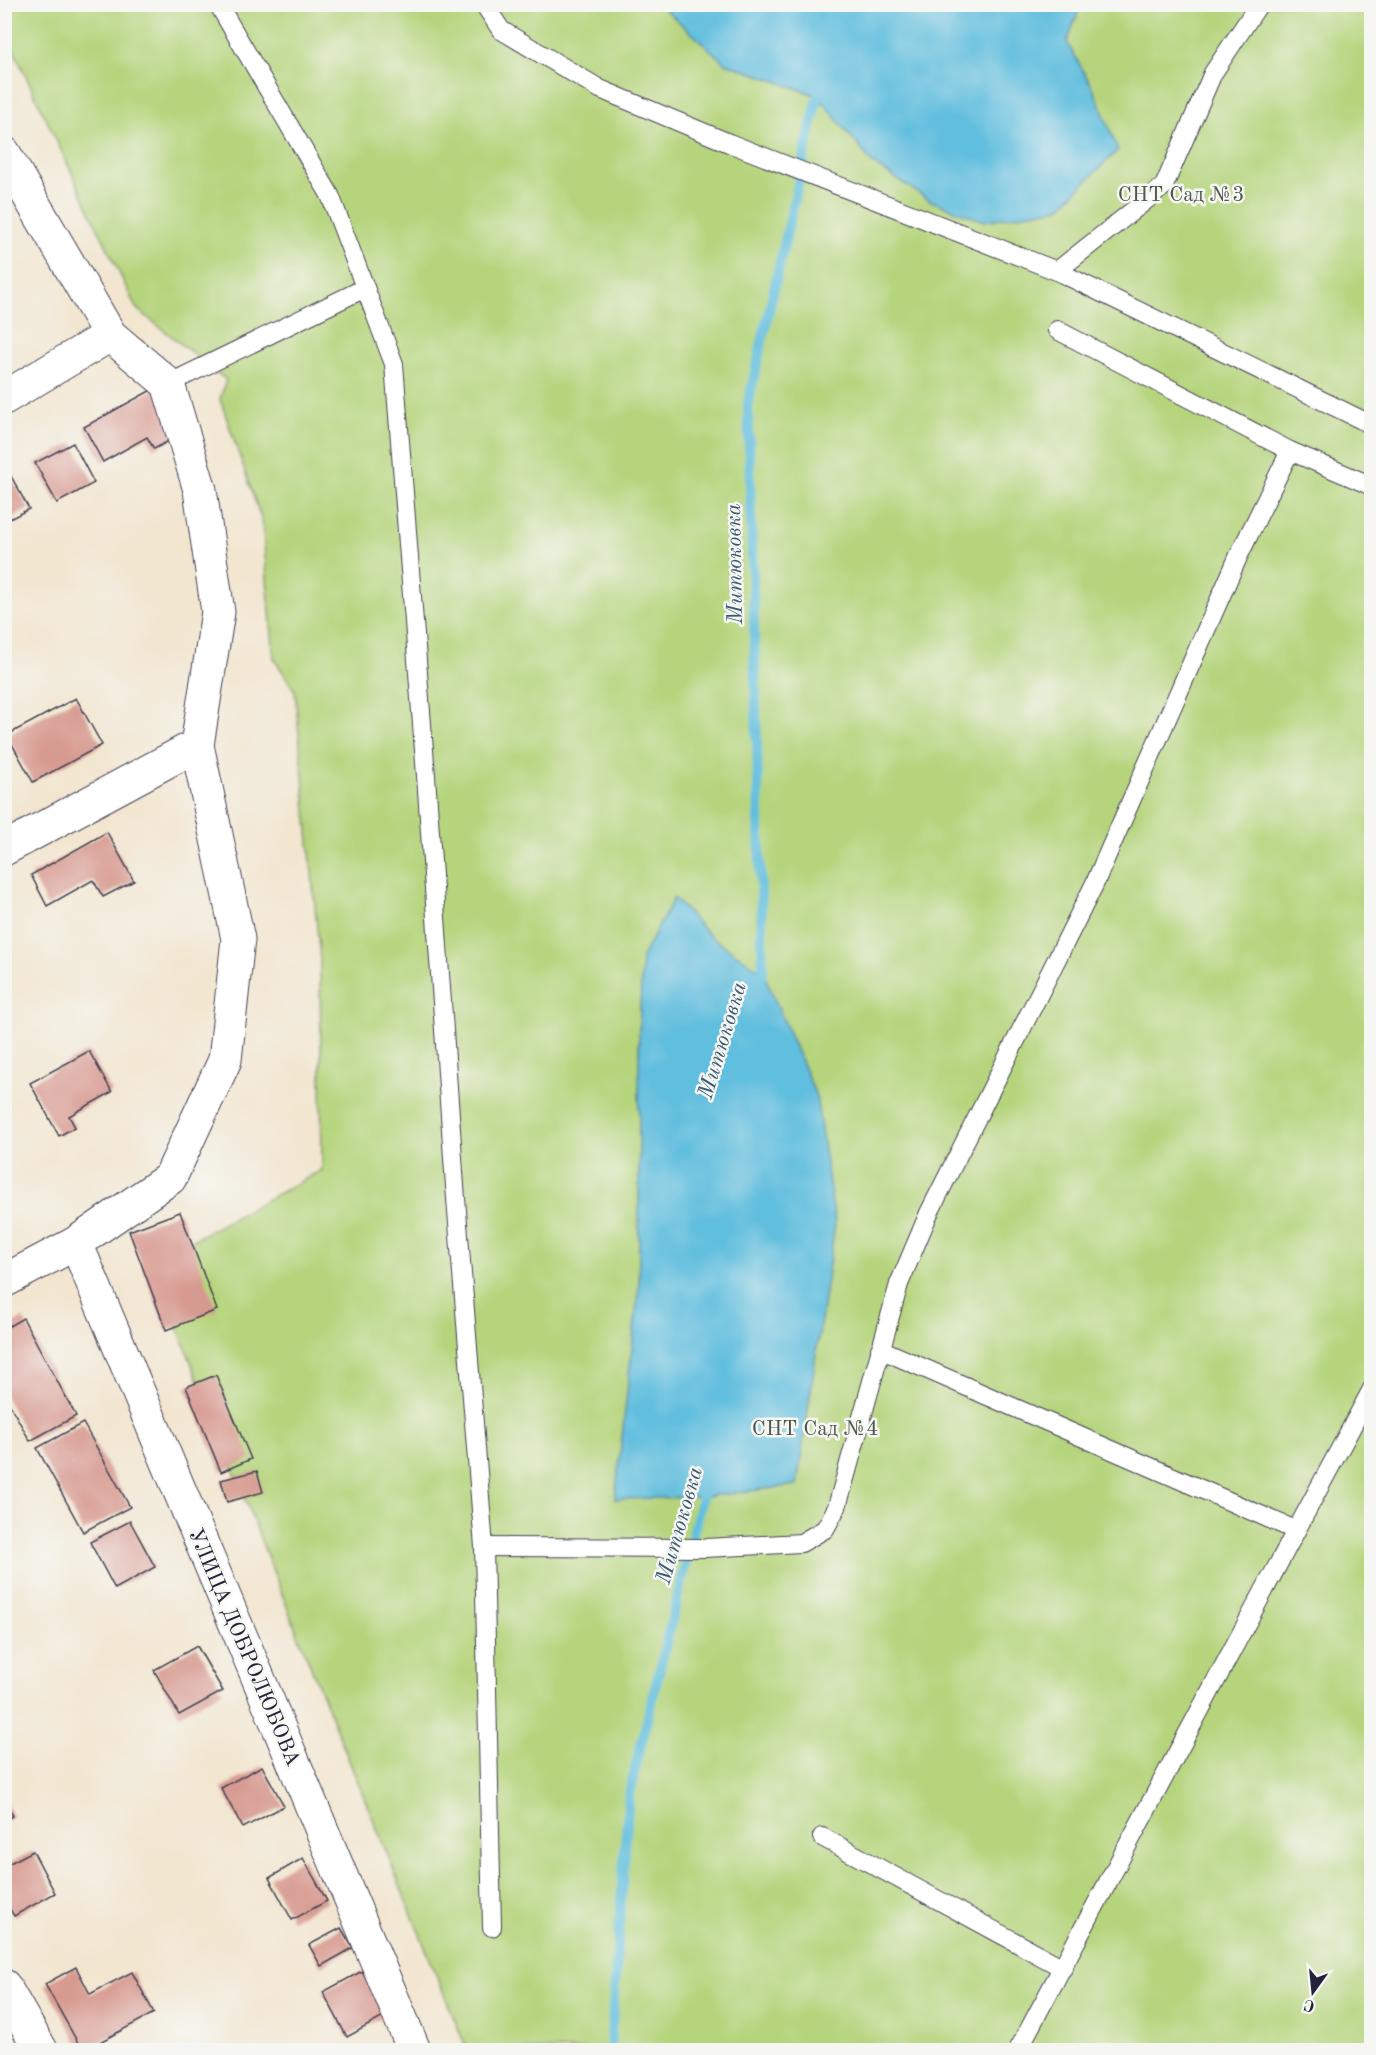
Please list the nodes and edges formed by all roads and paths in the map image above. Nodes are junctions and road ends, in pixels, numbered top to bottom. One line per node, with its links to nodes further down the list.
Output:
1 (218, 4): 6 (lane)
2 (484, 4): 5 (lane)
3 (1259, 4): 5 (lane)
4 (4, 153): 8 (street)
5 (1057, 272): 11 (lane)
6 (365, 288): 9 (lane); 21 (lane)
7 (1057, 330): 12 (lane)
8 (111, 335): 9 (street); 10 (street)
9 (168, 384): 14 (street)
10 (4, 398)
11 (1371, 425)
12 (1290, 451): 13 (lane); 18 (lane)
13 (1371, 486)
14 (197, 745): 15 (street); 16 (street)
15 (4, 849)
16 (76, 1243): 17 (street); 27 (street, УЛИЦА ДОБРОЛЮБОВА)
17 (4, 1281)
18 (880, 1349): 20 (lane); 21 (lane)
19 (1371, 1389): 20 (lane)
20 (1295, 1530): 24 (lane)
21 (484, 1547): 23 (lane)
22 (822, 1837): 24 (lane)
23 (492, 1927)
24 (1063, 1968): 28 (lane)
25 (4, 1986): 26 (street)
26 (41, 2050)
27 (414, 2050)
28 (1018, 2050)

